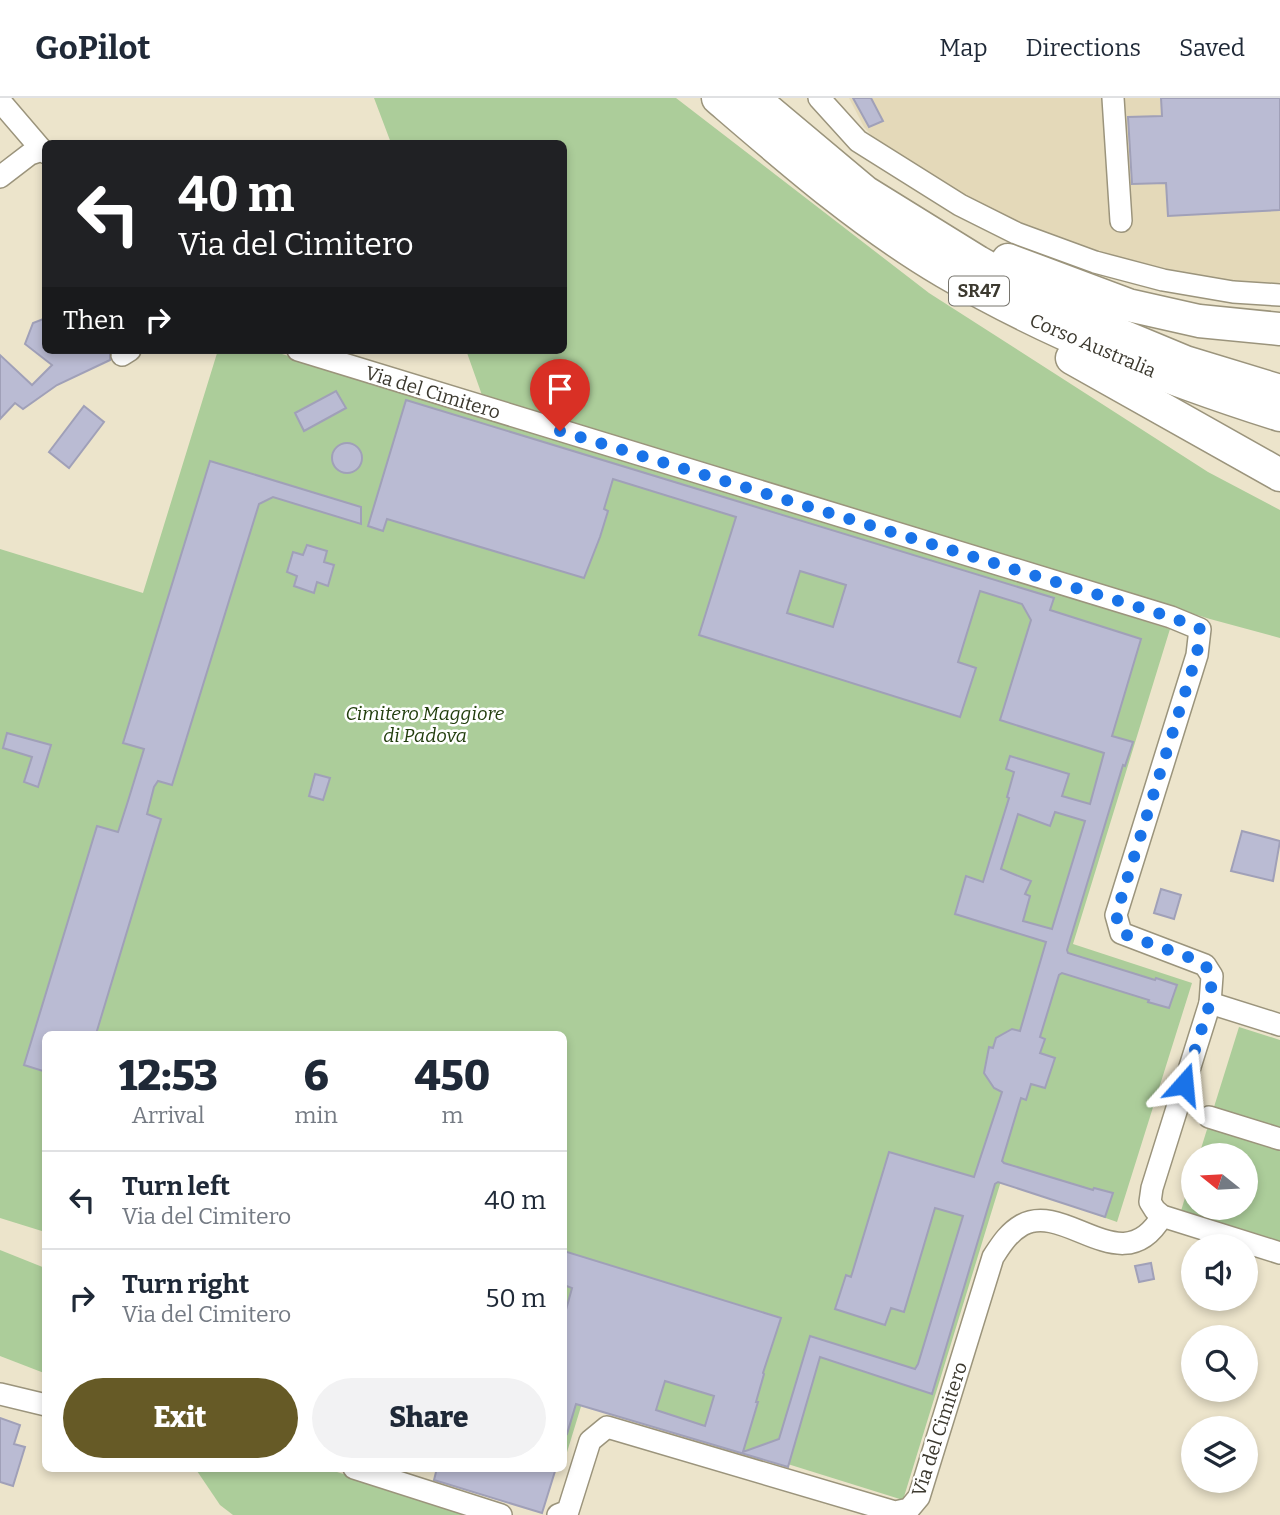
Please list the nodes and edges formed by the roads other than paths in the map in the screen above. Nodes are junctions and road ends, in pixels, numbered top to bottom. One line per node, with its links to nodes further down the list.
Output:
1 (718, 98): 9 (highway, Corso Australia / SR47)
2 (753, 98): 9 (highway, Corso Australia / SR47)
3 (819, 98): 11 (street)
4 (1113, 98): 10 (street)
5 (0, 101): 6 (street)
6 (42, 150)
7 (42, 152): 8 (street)
8 (0, 177)
9 (860, 201): 12 (highway); 14 (highway, Corso Australia / SR47); 15 (highway, Corso Australia / SR47); 16 (highway)
10 (1121, 221)
11 (1280, 295)
12 (1280, 329)
13 (318, 354): 17 (street, Via del Cimitero)
14 (1280, 391)
15 (1280, 415)
16 (1280, 475)
17 (1210, 1003): 18 (street); 21 (street, Via del Cimitero)
18 (1280, 1025)
19 (1209, 1117): 20 (street)
20 (1280, 1139)
21 (1162, 1216): 22 (street); 26 (street, Via del Cimitero)
22 (1280, 1253)
23 (0, 1394): 24 (street)
24 (42, 1404)
25 (367, 1472): 27 (street)
26 (833, 1505): 28 (street, Via del Cimitero)
27 (501, 1515)
28 (558, 1515)

